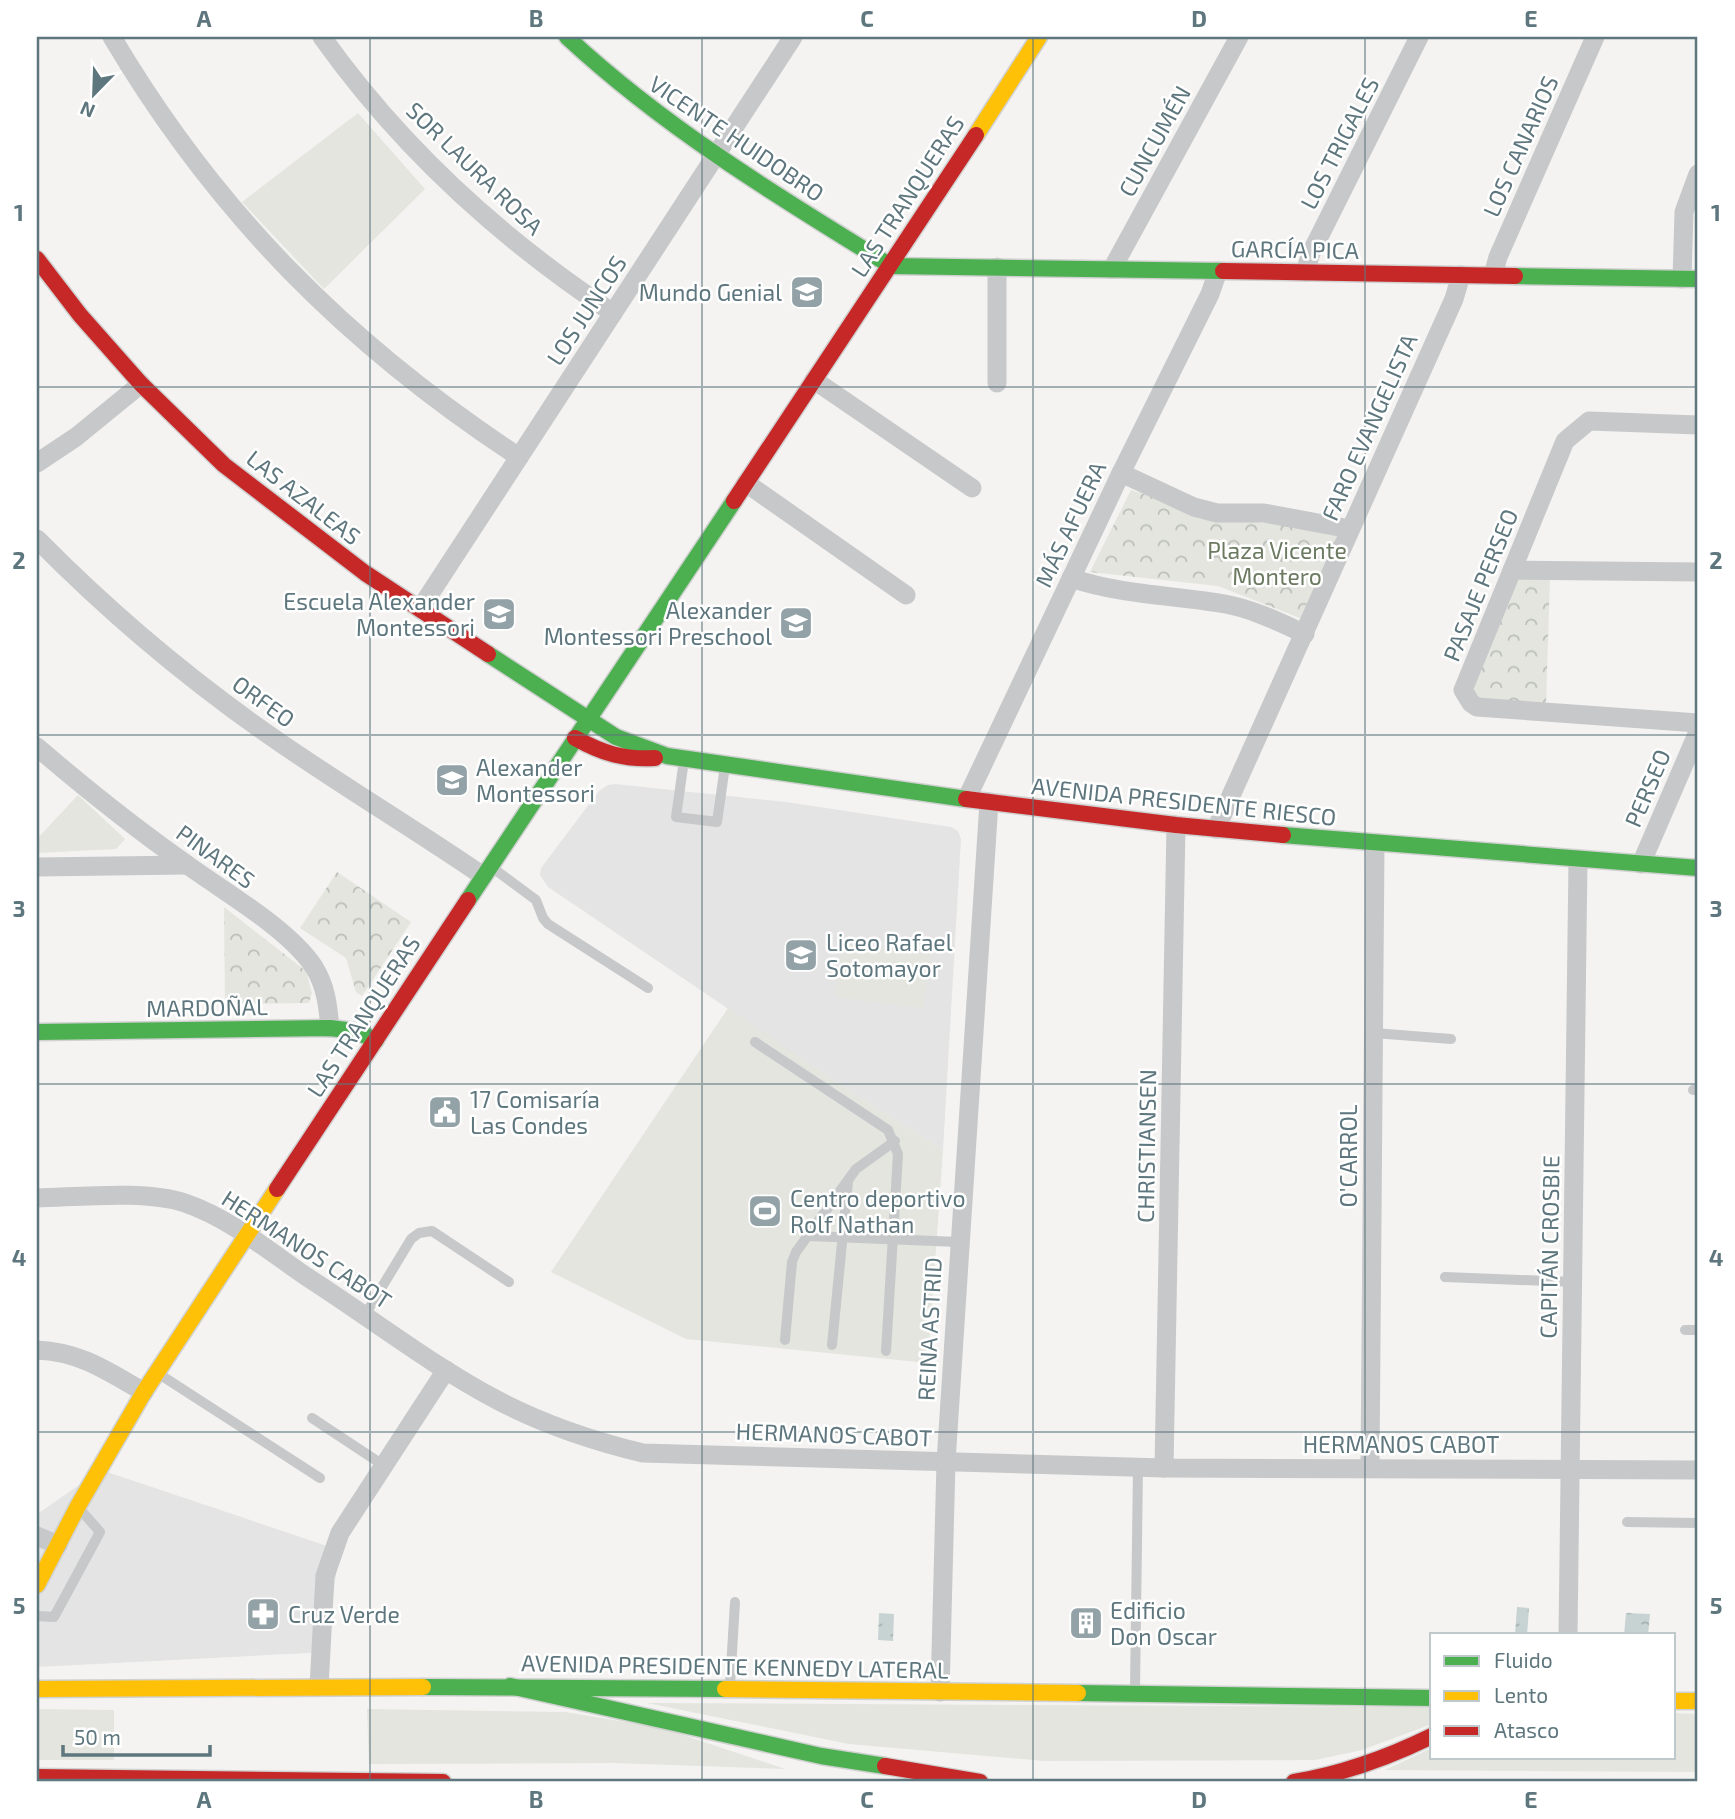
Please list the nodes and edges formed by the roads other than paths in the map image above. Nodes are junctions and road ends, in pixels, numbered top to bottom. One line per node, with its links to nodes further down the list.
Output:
1 (112, 37): 25 (street)
2 (322, 37): 20 (street, SOR LAURA ROSA)
3 (567, 37): 9 (main road, VICENTE HUIDOBRO)
4 (793, 37): 9 (street, LOS JUNCOS)
5 (1039, 37): 12 (main road, LAS TRANQUERAS)
6 (1239, 37): 14 (street, CUNCUMÉN)
7 (1419, 37): 16 (street, LOS TRIGALES)
8 (1595, 37): 18 (street, LOS CANARIOS)
9 (716, 156): 12 (main road, VICENTE HUIDOBRO); 20 (street, LOS JUNCOS)
10 (1698, 174): 19 (street)
11 (37, 259): 23 (main road, LAS AZALEAS)
12 (891, 266): 13 (main road, GARCÍA PICA); 21 (main road, LAS TRANQUERAS)
13 (997, 267): 14 (main road, GARCÍA PICA); 22 (street)
14 (1112, 269): 15 (main road, GARCÍA PICA)
15 (1218, 271): 16 (main road, GARCÍA PICA); 27 (street, MÁS AFUERA)
16 (1305, 272): 17 (main road, GARCÍA PICA)
17 (1461, 275): 18 (main road, GARCÍA PICA); 30 (street, FARO EVANGELISTA)
18 (1493, 275): 19 (main road, GARCÍA PICA)
19 (1690, 279)
20 (613, 313): 25 (street, LOS JUNCOS)
21 (814, 380): 28 (main road, LAS TRANQUERAS); 29 (street)
22 (997, 383)
23 (141, 384): 26 (street); 36 (main road, LAS AZALEAS)
24 (1698, 425): 32 (street, PASAJE PERSEO)
25 (519, 457): 36 (street, LOS JUNCOS)
26 (37, 463)
27 (1121, 473): 30 (street); 34 (street, MÁS AFUERA)
28 (746, 483): 35 (street); 38 (main road, LAS TRANQUERAS)
29 (972, 488)
30 (1350, 529): 37 (street, FARO EVANGELISTA)
31 (37, 539): 56 (street, ORFEO)
32 (1512, 570): 33 (street); 39 (street, PASAJE PERSEO)
33 (1698, 572)
34 (1071, 578): 37 (street); 46 (street, MÁS AFUERA)
35 (906, 595)
36 (419, 609): 38 (main road, LAS AZALEAS)
37 (1305, 634): 49 (street, FARO EVANGELISTA)
38 (589, 718): 41 (main road, LAS TRANQUERAS); 43 (main road, AVENIDA PRESIDENTE RIESCO)
39 (1698, 723)
40 (1698, 732): 52 (street, PERSEO)
41 (575, 738): 43 (main road, AVENIDA PRESIDENTE RIESCO); 56 (main road, LAS TRANQUERAS)
42 (37, 747): 53 (street, PINARES)
43 (667, 756): 44 (main road, AVENIDA PRESIDENTE RIESCO)
44 (684, 759): 45 (main road, AVENIDA PRESIDENTE RIESCO); 45 (lane)
45 (725, 765): 46 (main road, AVENIDA PRESIDENTE RIESCO)
46 (967, 798): 47 (main road, AVENIDA PRESIDENTE RIESCO)
47 (989, 802): 48 (main road, AVENIDA PRESIDENTE RIESCO); 71 (street, REINA ASTRID)
48 (1176, 825): 49 (main road, AVENIDA PRESIDENTE RIESCO); 90 (street, CHRISTIANSEN)
49 (1216, 828): 50 (main road, AVENIDA PRESIDENTE RIESCO)
50 (1376, 844): 51 (main road, AVENIDA PRESIDENTE RIESCO); 60 (street, O'CARROL)
51 (1578, 860): 52 (main road, AVENIDA PRESIDENTE RIESCO); 74 (street, CAPITÁN CROSBIE)
52 (1641, 864): 55 (main road, AVENIDA PRESIDENTE RIESCO)
53 (187, 865): 54 (street); 58 (street, PINARES)
54 (37, 867)
55 (1698, 868)
56 (487, 871): 57 (lane); 62 (main road, LAS TRANQUERAS)
57 (648, 988)
58 (330, 1028): 59 (main road, MARDOÑAL); 62 (main road, MARDOÑAL)
59 (37, 1032)
60 (1374, 1033): 61 (lane); 89 (street, O'CARROL)
61 (1451, 1039)
62 (376, 1040): 67 (main road, LAS TRANQUERAS)
63 (755, 1042): 64 (lane)
64 (895, 1142): 65 (lane); 70 (lane)
65 (848, 1180): 68 (lane); 69 (lane)
66 (37, 1198): 67 (street, HERMANOS CABOT)
67 (246, 1236): 75 (street, HERMANOS CABOT); 83 (main road, LAS TRANQUERAS)
68 (809, 1236): 69 (lane); 78 (lane)
69 (842, 1238): 70 (lane); 79 (lane)
70 (894, 1240): 71 (lane); 81 (lane)
71 (959, 1242): 86 (street, REINA ASTRID)
72 (1445, 1277): 74 (lane)
73 (509, 1282): 75 (lane)
74 (1573, 1282): 91 (street, CAPITÁN CROSBIE)
75 (365, 1315): 82 (street, HERMANOS CABOT)
76 (1685, 1330): 77 (lane)
77 (1698, 1331)
78 (785, 1340)
79 (832, 1345)
80 (37, 1350): 84 (street)
81 (886, 1351)
82 (446, 1370): 86 (street, HERMANOS CABOT); 87 (street)
83 (157, 1373): 84 (main road, LAS TRANQUERAS); 93 (lane)
84 (144, 1392): 94 (main road, LAS TRANQUERAS)
85 (312, 1419): 87 (lane)
86 (946, 1462): 88 (street, HERMANOS CABOT); 107 (street, REINA ASTRID)
87 (383, 1465): 104 (street)
88 (1138, 1467): 90 (street, HERMANOS CABOT); 108 (lane)
89 (1370, 1467): 90 (street, HERMANOS CABOT); 91 (street, HERMANOS CABOT)
90 (1164, 1468)
91 (1571, 1469): 92 (street, HERMANOS CABOT); 102 (street, CAPITÁN CROSBIE)
92 (1698, 1470)
93 (320, 1478)
94 (78, 1506): 98 (main road, LAS TRANQUERAS); 101 (lane)
95 (1627, 1522): 96 (lane)
96 (1698, 1523)
97 (37, 1535): 98 (street)
98 (58, 1545): 99 (main road, LAS TRANQUERAS)
99 (37, 1585)
100 (735, 1602): 106 (lane)
101 (37, 1616)
102 (1569, 1633)
103 (510, 1686): 104 (main road, AVENIDA PRESIDENTE KENNEDY LATERAL); 106 (main road, AVENIDA PRESIDENTE KENNEDY LATERAL); 115 (main road)
104 (319, 1688): 105 (main road, AVENIDA PRESIDENTE KENNEDY LATERAL)
105 (37, 1689)
106 (729, 1689): 107 (main road, AVENIDA PRESIDENTE KENNEDY LATERAL)
107 (940, 1692): 108 (main road, AVENIDA PRESIDENTE KENNEDY LATERAL)
108 (1135, 1694): 109 (main road, AVENIDA PRESIDENTE KENNEDY LATERAL)
109 (1430, 1698)
110 (1676, 1701): 111 (main road)
111 (1698, 1701)
112 (1430, 1738): 116 (main road)
113 (37, 1777): 114 (main road)
114 (443, 1782)
115 (980, 1782)
116 (1294, 1782)

